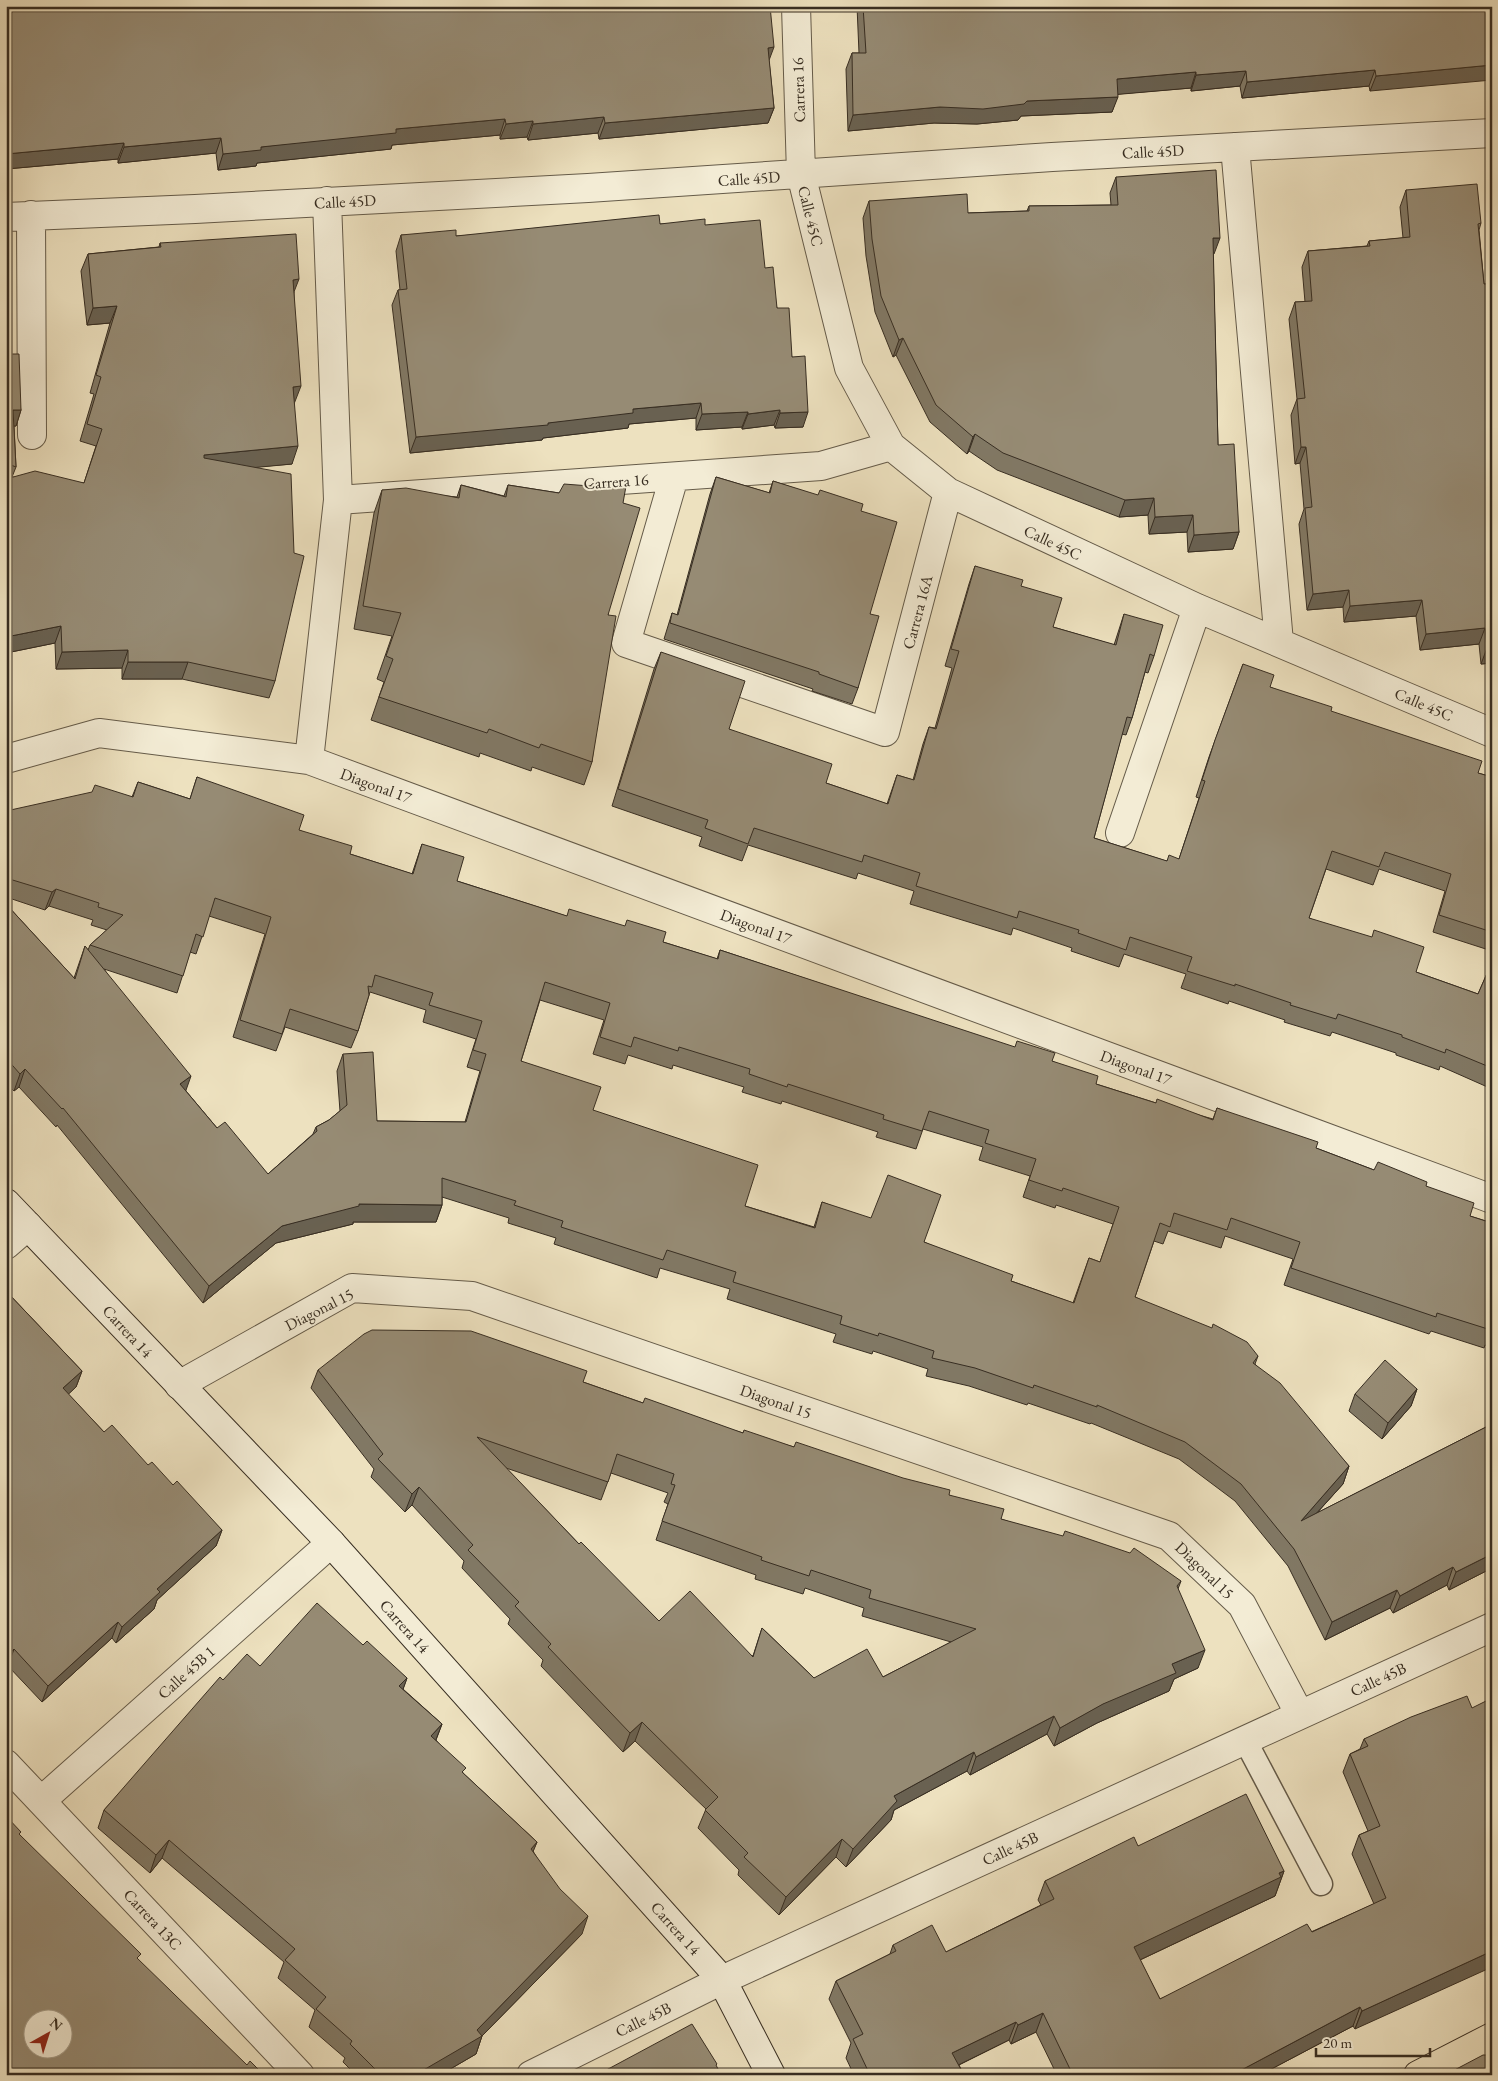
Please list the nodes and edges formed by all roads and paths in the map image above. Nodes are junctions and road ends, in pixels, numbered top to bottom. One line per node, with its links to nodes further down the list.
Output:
1 (796, 6): 4 (street, Carrera 16)
2 (1492, 132): 3 (street, Calle 45D)
3 (1235, 147): 4 (street, Calle 45D); 13 (street)
4 (801, 174): 5 (street, Calle 45D); 8 (street, Calle 45C)
5 (327, 201): 6 (street, Calle 45D); 11 (street)
6 (19, 216): 7 (street)
7 (32, 435)
8 (891, 446): 9 (street, Carrera 16); 10 (street, Calle 45C)
9 (674, 477): 10 (street, Carrera 16A); 11 (street, Carrera 16)
10 (948, 492): 12 (street, Calle 45C)
11 (338, 500): 16 (street)
12 (1197, 608): 13 (street, Calle 45C); 17 (street)
13 (1280, 642): 14 (street, Calle 45C)
14 (1492, 733)
15 (6, 760): 16 (street, Diagonal 17)
16 (309, 760): 18 (street, Diagonal 17)
17 (1120, 833)
18 (1492, 1199)
19 (6, 1203): 20 (street, Carrera 14)
20 (28, 1226): 21 (street); 22 (street, Carrera 14)
21 (6, 1245)
22 (179, 1385): 23 (street, Carrera 14); 25 (street, Diagonal 15)
23 (331, 1543): 28 (street, Calle 45B 1); 30 (street, Carrera 14)
24 (1492, 1627): 25 (street, Calle 45B)
25 (1300, 1714): 26 (street, Calle 45B)
26 (1245, 1740): 29 (lane); 30 (street, Calle 45B)
27 (6, 1764): 28 (street, Carrera 13C)
28 (41, 1801): 32 (street, Carrera 13C)
29 (1321, 1884)
30 (722, 1980): 33 (street, Calle 45B); 34 (street, Carrera 14)
31 (1492, 2037): 35 (main road)
32 (300, 2075)
33 (531, 2075)
34 (771, 2075)
35 (1418, 2075)

